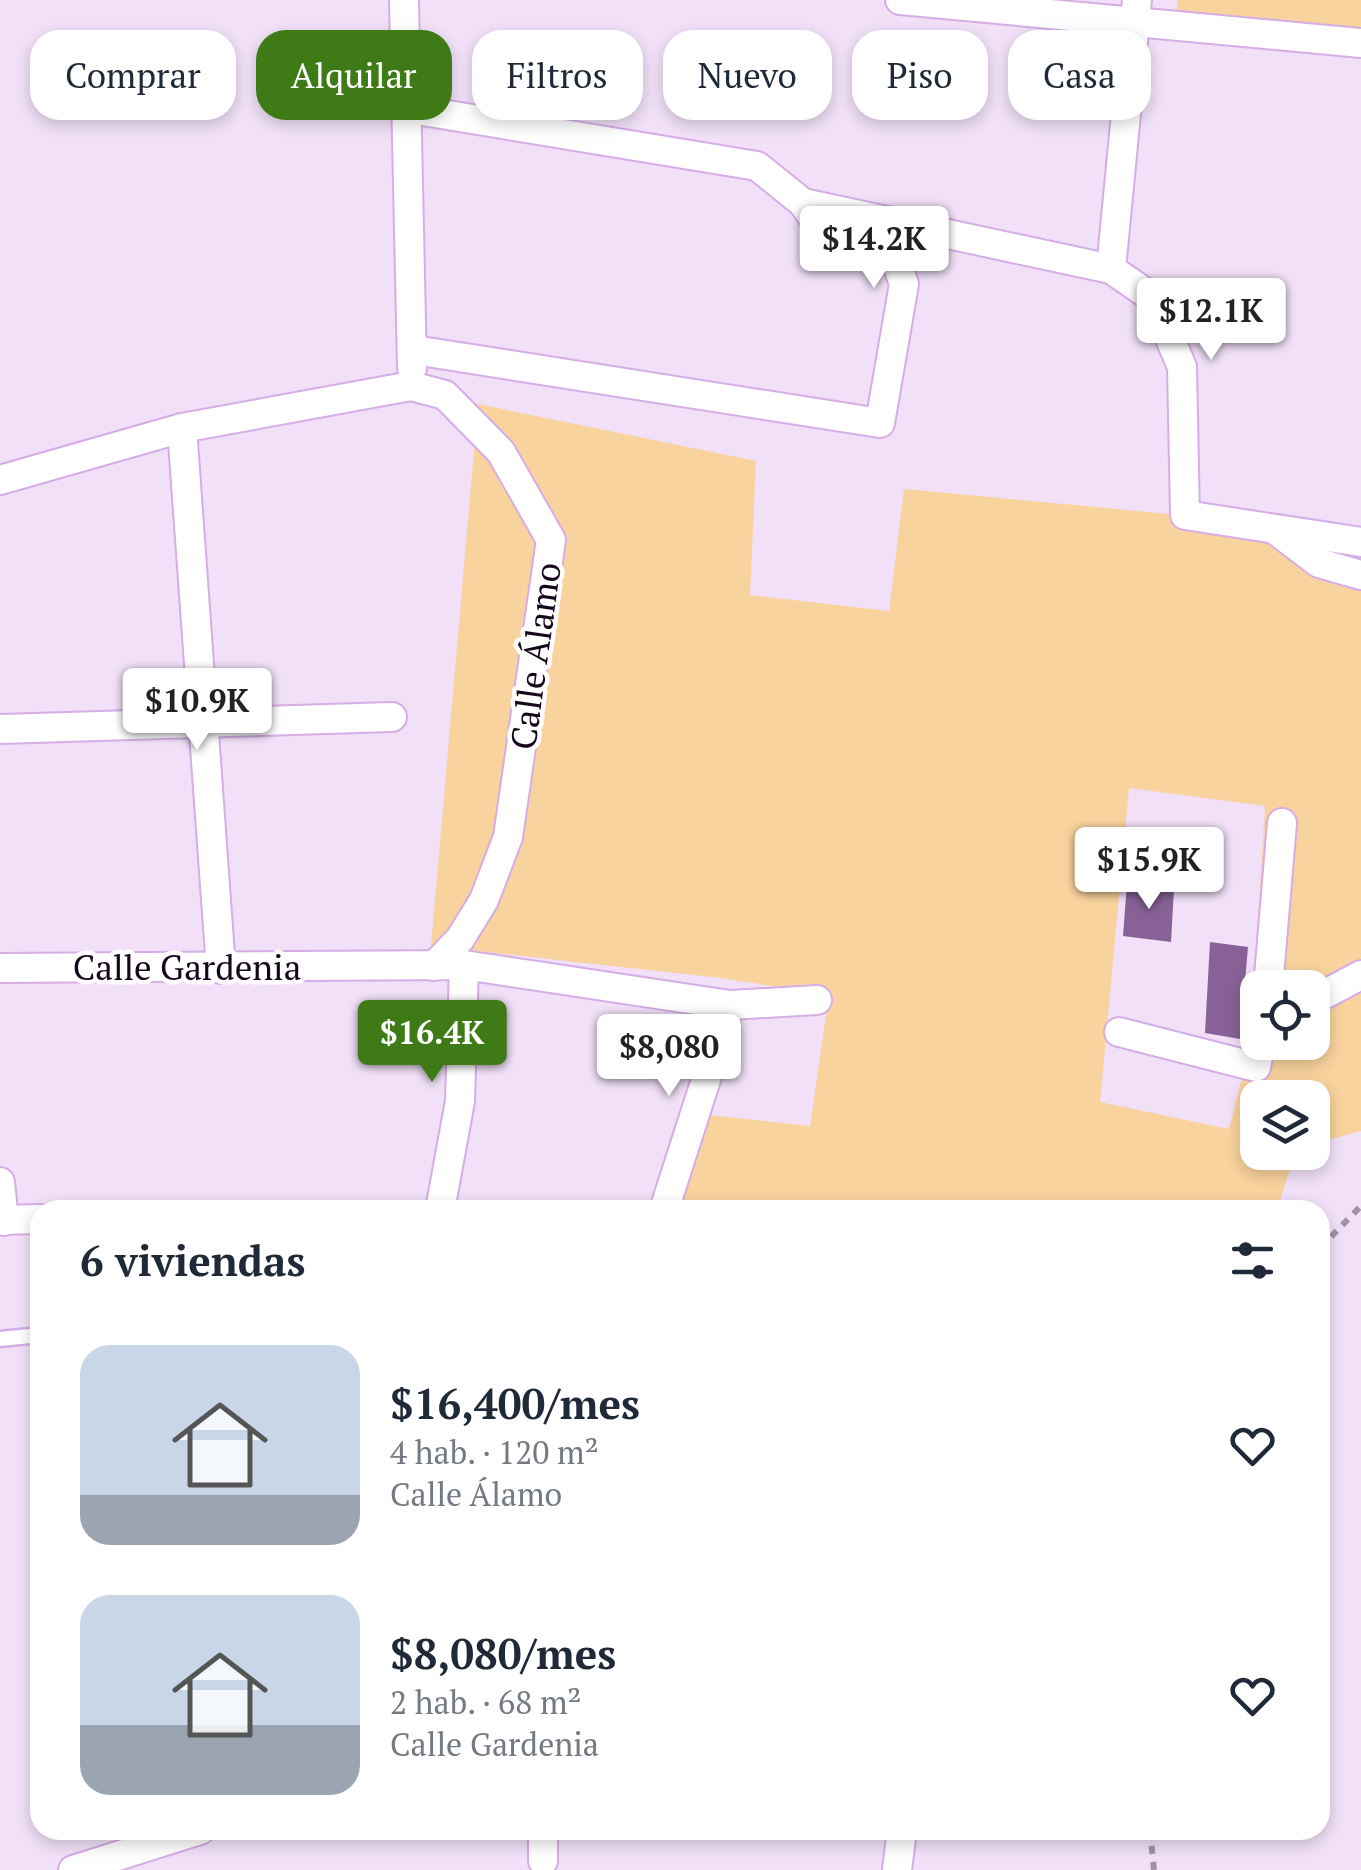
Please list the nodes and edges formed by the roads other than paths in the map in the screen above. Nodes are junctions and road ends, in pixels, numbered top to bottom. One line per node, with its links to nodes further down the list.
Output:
1 (404, 0): 4 (street)
2 (917, 2): 3 (street)
3 (1136, 11): 5 (street); 9 (street)
4 (404, 30)
5 (1361, 43)
6 (452, 116): 8 (street)
7 (405, 120): 10 (street)
8 (803, 203): 9 (street); 10 (street)
9 (1111, 269): 14 (street)
10 (414, 350): 11 (street)
11 (411, 386): 12 (street); 22 (street, Calle Álamo)
12 (182, 428): 13 (street); 18 (street)
13 (0, 480)
14 (1272, 528): 15 (street); 16 (street)
15 (1361, 542)
16 (1361, 575)
17 (392, 717): 18 (street)
18 (204, 724): 19 (street); 24 (street)
19 (0, 729)
20 (1282, 823): 25 (street)
21 (464, 965): 22 (street, Calle Gardenia); 29 (street, Calle Gardenia); 33 (street)
22 (434, 966): 24 (street, Calle Gardenia)
23 (0, 968): 24 (street, Calle Gardenia)
24 (221, 969)
25 (1270, 970)
26 (1361, 975): 27 (street)
27 (1330, 992)
28 (817, 1000): 29 (street, Calle Gardenia)
29 (730, 1005): 34 (street)
30 (1119, 1032): 31 (street)
31 (1240, 1051)
32 (0, 1182): 36 (street)
33 (442, 1200)
34 (667, 1200)
35 (30, 1219): 36 (street)
36 (2, 1220)
37 (30, 1336): 38 (lane)
38 (0, 1339)
39 (168, 1840): 43 (street)
40 (543, 1840): 42 (street)
41 (901, 1840): 44 (street)
42 (543, 1861)
43 (74, 1870)
44 (897, 1870)

